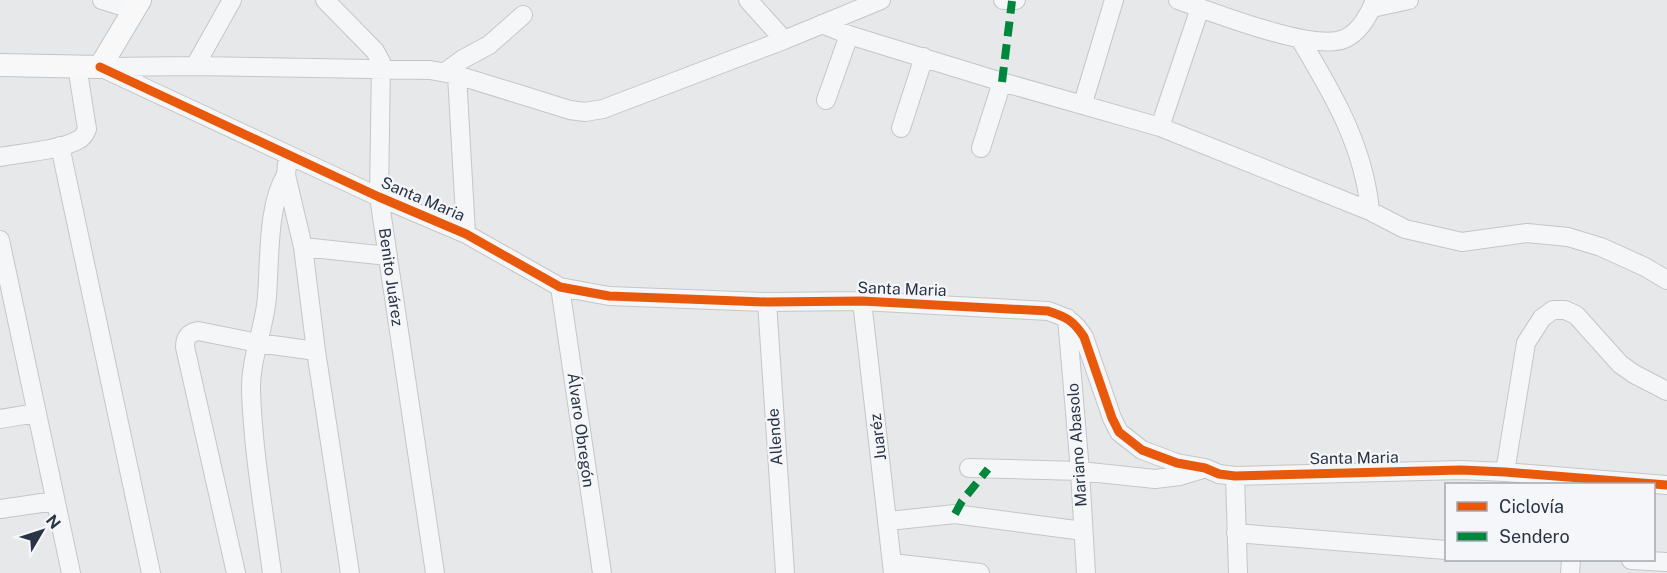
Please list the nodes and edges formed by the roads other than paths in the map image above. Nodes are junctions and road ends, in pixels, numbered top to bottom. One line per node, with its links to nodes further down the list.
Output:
1 (102, 0): 12 (street)
2 (232, 0): 22 (street)
3 (325, 0): 24 (street)
4 (748, 0): 18 (street)
5 (1003, 0): 6 (street)
6 (1016, 0)
7 (1114, 0): 28 (street)
8 (1178, 0): 13 (street)
9 (1409, 0): 11 (street)
10 (875, 1): 15 (street)
11 (1374, 4): 17 (street)
12 (137, 5): 23 (main road)
13 (1200, 8): 17 (street); 29 (street)
14 (523, 15): 25 (street)
15 (822, 24): 16 (street); 18 (street)
16 (849, 35): 19 (street); 27 (street)
17 (1300, 39): 37 (street)
18 (784, 40): 25 (street)
19 (924, 57): 26 (street); 30 (street)
20 (0, 65): 21 (main road, Santa Maria)
21 (77, 66): 23 (main road, Santa Maria); 31 (street)
22 (195, 66): 23 (street); 24 (street)
23 (100, 67): 33 (street, Santa Maria)
24 (381, 68): 25 (street); 36 (street, Benito Juárez)
25 (451, 74): 38 (street)
26 (1002, 82): 28 (street); 32 (street)
27 (826, 100)
28 (1083, 104): 29 (street)
29 (1160, 127): 37 (street)
30 (901, 128)
31 (60, 146): 34 (street); 69 (street)
32 (981, 148)
33 (288, 156): 35 (street); 36 (street, Santa Maria)
34 (0, 157)
35 (286, 175): 40 (street); 47 (street)
36 (379, 197): 38 (street, Santa Maria); 41 (street, Benito Juárez)
37 (1370, 211): 42 (street)
38 (466, 234): 43 (street, Santa Maria)
39 (0, 240): 50 (street)
40 (303, 247): 41 (street); 48 (street)
41 (388, 256): 73 (street, Benito Juárez)
42 (1667, 280)
43 (560, 287): 45 (street, Santa Maria); 74 (street, Álvaro Obregón)
44 (862, 301): 45 (street, Santa Maria); 46 (street, Santa Maria); 61 (street, Juaréz)
45 (767, 302): 75 (street, Allende)
46 (1067, 318): 53 (street, Santa Maria); 54 (street, Mariano Abasolo)
47 (258, 343): 48 (street); 70 (street); 71 (street)
48 (316, 351): 72 (street)
49 (1667, 391): 55 (street)
50 (36, 413): 51 (street); 59 (street)
51 (0, 419)
52 (969, 468): 54 (street)
53 (1205, 468): 54 (street); 56 (street, Santa Maria)
54 (1080, 471): 62 (street, Mariano Abasolo)
55 (1505, 472): 56 (street, Santa Maria); 57 (street, Santa Maria)
56 (1235, 476): 63 (street)
57 (1578, 481): 58 (street, Santa Maria)
58 (1622, 483)
59 (55, 501): 60 (street); 68 (street)
60 (0, 509)
61 (888, 521): 62 (street); 67 (street, Juaréz)
62 (1083, 531): 77 (street, Mariano Abasolo)
63 (1236, 533): 64 (street); 78 (street)
64 (1445, 550)
65 (1649, 561): 66 (street)
66 (1667, 562)
67 (892, 568): 76 (street)
68 (71, 573)
69 (152, 573)
70 (236, 573)
71 (272, 573)
72 (350, 573)
73 (435, 573)
74 (602, 573)
75 (784, 573)
76 (980, 573)
77 (1086, 573)
78 (1238, 573)

